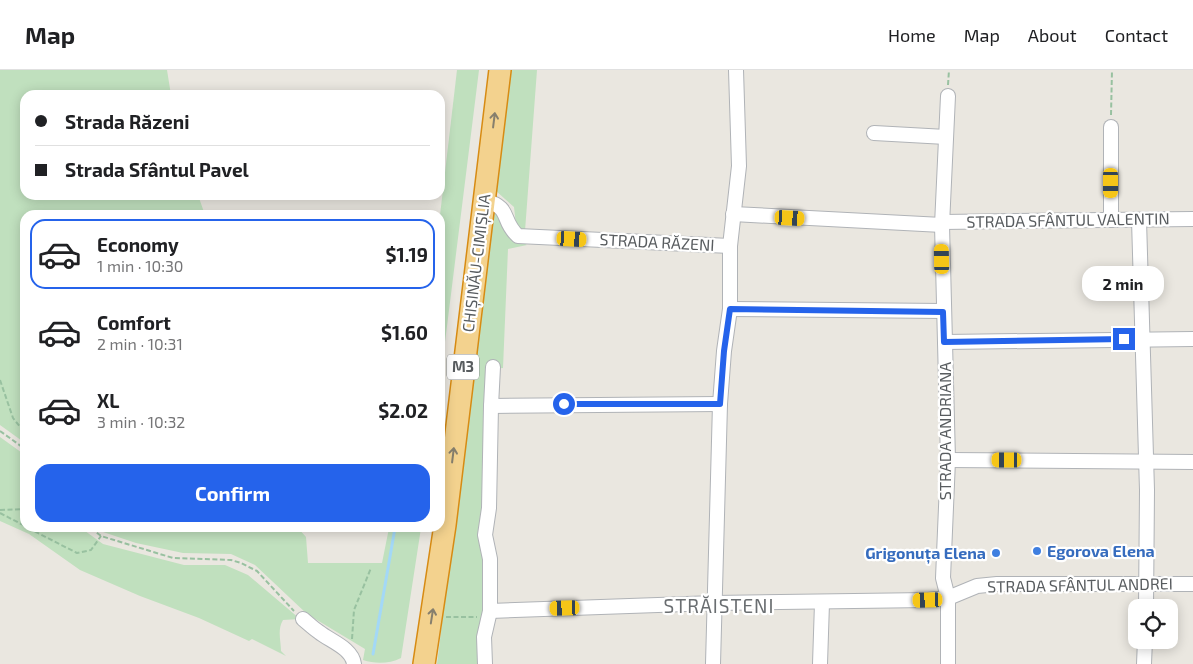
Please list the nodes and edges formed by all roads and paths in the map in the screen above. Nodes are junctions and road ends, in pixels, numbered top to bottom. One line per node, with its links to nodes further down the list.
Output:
1 (486, 70): 24 (highway, CHIȘINĂU-CIMIȘLIA / M3)
2 (500, 70): 10 (highway, CHIȘINĂU-CIMIȘLIA / M3, one-way to 2)
3 (736, 70): 11 (street)
4 (949, 70): 6 (path)
5 (1112, 70): 7 (path)
6 (948, 96): 9 (street, STRADA ANDRIANA)
7 (1111, 127): 13 (street)
8 (874, 133): 9 (street)
9 (946, 137): 15 (street, STRADA ANDRIANA)
10 (484, 200): 16 (street, STRADA RĂZENI); 36 (highway, CHIȘINĂU-CIMIȘLIA / M3, one-way to 10)
11 (733, 214): 15 (street, STRADA SFÂNTUL VALENTIN); 16 (street)
12 (1193, 219): 14 (street, STRADA SFÂNTUL VALENTIN)
13 (1111, 220): 14 (street, STRADA SFÂNTUL VALENTIN); 15 (street, STRADA SFÂNTUL VALENTIN)
14 (1138, 220): 19 (street)
15 (942, 223): 18 (street, STRADA ANDRIANA)
16 (730, 246): 17 (street)
17 (730, 309): 18 (street); 25 (street)
18 (943, 312): 21 (street, STRADA ANDRIANA)
19 (1143, 339): 20 (street); 21 (street); 31 (street)
20 (1193, 339)
21 (944, 342): 30 (street, STRADA ANDRIANA)
22 (493, 367): 26 (street)
23 (0, 380): 27 (path)
24 (445, 401)
25 (720, 404): 26 (street); 48 (street)
26 (491, 406): 49 (street)
27 (20, 427)
28 (0, 431): 29 (path)
29 (20, 445)
30 (948, 460): 31 (street); 45 (street, STRADA ANDRIANA)
31 (1146, 462): 32 (street); 43 (street)
32 (1193, 462)
33 (20, 509): 34 (path)
34 (0, 511): 35 (path)
35 (20, 523)
36 (445, 523)
37 (36, 532): 41 (path)
38 (96, 532): 41 (path)
39 (428, 532): 54 (highway)
40 (444, 532): 50 (highway, CHIȘINĂU-CIMIȘLIA / M3, one-way to 40)
41 (101, 536): 51 (path)
42 (372, 568): 53 (path)
43 (1147, 584): 44 (street, STRADA SFÂNTUL ANDREI); 45 (street, STRADA SFÂNTUL ANDREI); 46 (street)
44 (1193, 584)
45 (948, 598): 47 (street, STRADA SFÂNTUL ANDREI); 59 (street, STRADA ANDRIANA)
46 (1146, 599)
47 (822, 603): 48 (street, STRADA SFÂNTUL ANDREI); 58 (street)
48 (715, 604): 49 (street, STRADA SFÂNTUL ANDREI); 57 (street)
49 (490, 611): 50 (path); 56 (street)
50 (432, 616): 55 (highway, CHIȘINĂU-CIMIȘLIA / M3)
51 (303, 619): 53 (street)
52 (1145, 649): 60 (street)
53 (353, 661)
54 (410, 664)
55 (424, 664)
56 (485, 664)
57 (713, 664)
58 (820, 664)
59 (948, 664)
60 (1144, 664)

